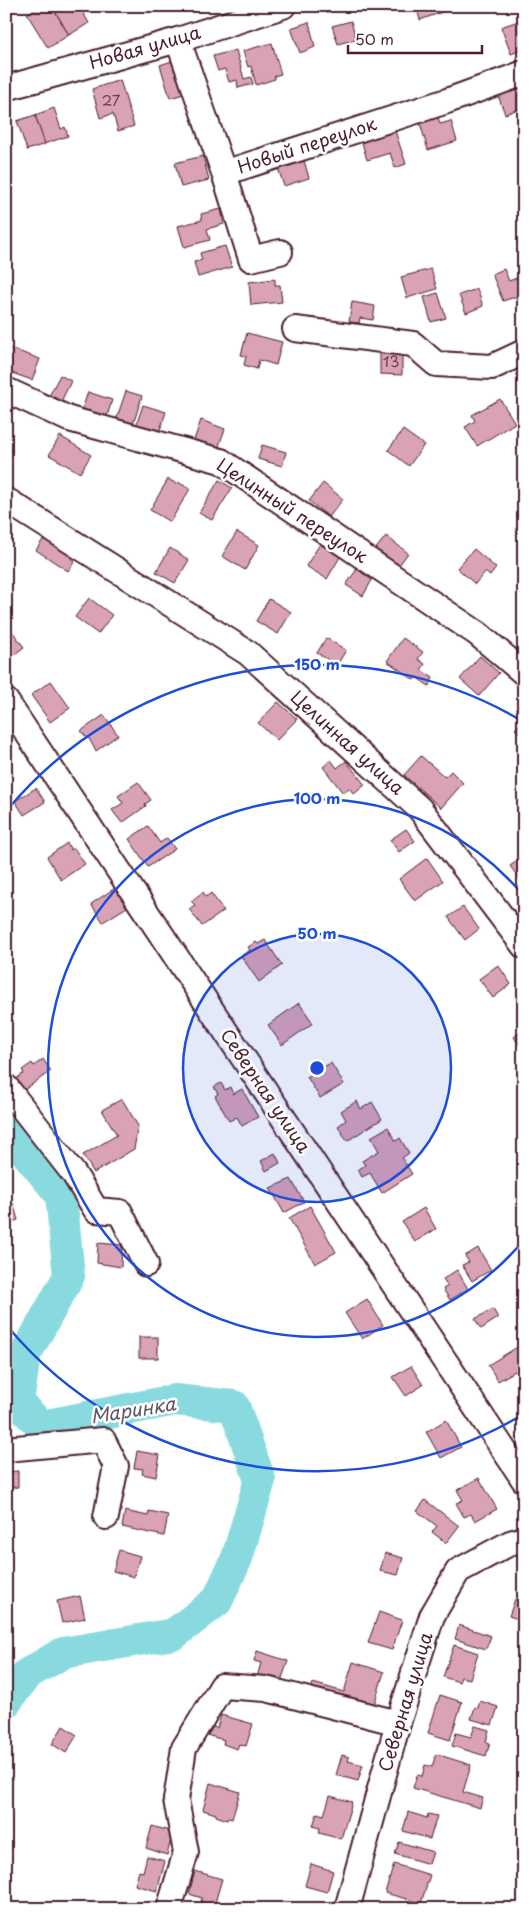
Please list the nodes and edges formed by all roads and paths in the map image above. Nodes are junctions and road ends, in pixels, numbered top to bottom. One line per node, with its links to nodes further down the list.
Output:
1 (283, 6): 2 (street, Новая улица)
2 (228, 14): 3 (street, Новая улица)
3 (178, 40): 5 (street, Новая улица); 6 (street, Новый переулок)
4 (524, 73): 6 (street, Новый переулок)
5 (6, 88)
6 (224, 173): 7 (street)
7 (280, 252)
8 (295, 329): 9 (street)
9 (524, 352)
10 (6, 390): 12 (street, Целинный переулок)
11 (6, 500): 14 (street, Целинная улица)
12 (524, 672)
13 (6, 701): 18 (street, Северная улица)
14 (524, 946)
15 (6, 1087): 16 (street)
16 (146, 1264)
17 (6, 1449): 19 (street)
18 (524, 1480)
19 (106, 1516)
20 (524, 1539): 21 (street, Северная улица)
21 (398, 1724): 22 (street); 23 (street, Северная улица)
22 (169, 1909)
23 (347, 1909)

